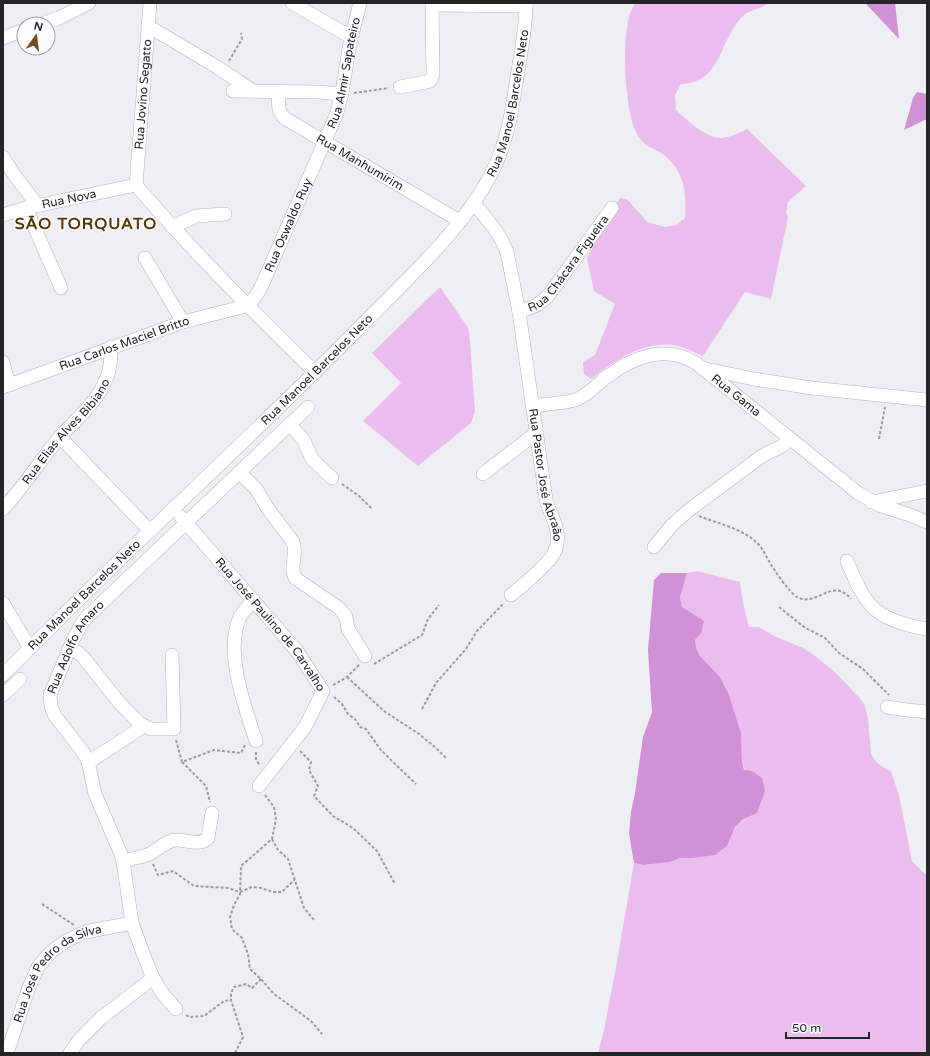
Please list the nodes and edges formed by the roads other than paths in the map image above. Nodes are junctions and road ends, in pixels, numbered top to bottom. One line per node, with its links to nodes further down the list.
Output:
1 (89, 3): 7 (street)
2 (150, 3): 8 (street, Rua Jovino Segatto)
3 (292, 3): 10 (street)
4 (360, 3): 10 (street, Rua Almir Sapateiro)
5 (432, 4): 6 (street); 12 (street)
6 (526, 5): 20 (street, Rua Manoel Barcelos Neto)
7 (56, 19)
8 (148, 26): 14 (street); 19 (street, Rua Jovino Segatto)
9 (16, 33): 11 (street)
10 (351, 37): 16 (street, Rua Almir Sapateiro)
11 (3, 38)
12 (400, 87)
13 (233, 91): 14 (street)
14 (253, 91): 15 (street)
15 (279, 92): 16 (street); 17 (street, Rua Manhumirim)
16 (342, 94): 17 (street, Rua Almir Sapateiro)
17 (325, 142): 25 (street, Rua Manhumirim); 29 (street, Rua Oswaldo Ruy)
18 (3, 157): 21 (street)
19 (136, 185): 21 (street, Rua Nova); 26 (street)
20 (474, 203): 25 (street, Rua Manoel Barcelos Neto); 31 (street, Rua Pastor José Abraão)
21 (32, 207): 24 (street, Rua Nova); 28 (street)
22 (612, 208): 31 (street, Rua Chácara Figueira)
23 (225, 214): 26 (street)
24 (3, 215)
25 (460, 221): 37 (street, Rua Manoel Barcelos Neto)
26 (172, 227): 30 (street)
27 (145, 258): 33 (street)
28 (61, 288)
29 (260, 288): 30 (street, Rua Oswaldo Ruy); 32 (street)
30 (247, 305): 32 (street); 33 (street, Rua Carlos Maciel Britto)
31 (519, 312): 40 (street, Rua Pastor José Abraão)
32 (259, 318): 37 (street)
33 (183, 322): 34 (street, Rua Carlos Maciel Britto)
34 (111, 347): 38 (street, Rua Carlos Maciel Britto); 44 (street, Rua Elias Alves Bibiano)
35 (3, 362): 38 (street)
36 (704, 369): 39 (street); 40 (street, Rua Gama); 45 (street, Rua Gama)
37 (315, 372): 51 (street, Rua Manoel Barcelos Neto)
38 (6, 386)
39 (927, 400)
40 (532, 406): 43 (street, Rua Pastor José Abraão)
41 (308, 407): 42 (street, Rua Adolfo Amaro)
42 (290, 424): 46 (street, Rua Adolfo Amaro); 48 (street)
43 (536, 433): 47 (street); 58 (street, Rua Pastor José Abraão)
44 (60, 438): 52 (street, Rua Elias Alves Bibiano); 55 (street)
45 (790, 439): 50 (street, Rua Gama); 56 (street)
46 (239, 472): 54 (street, Rua Adolfo Amaro); 65 (street)
47 (483, 474)
48 (332, 478)
49 (927, 491): 50 (street)
50 (872, 502): 53 (street, Rua Gama)
51 (173, 508): 54 (street, Rua José Paulino de Carvalho); 55 (street, Rua Manoel Barcelos Neto)
52 (3, 509)
53 (927, 522)
54 (186, 523): 59 (street, Rua José Paulino de Carvalho); 63 (street, Rua Adolfo Amaro)
55 (150, 531): 62 (street, Rua Manoel Barcelos Neto)
56 (654, 547)
57 (847, 561): 61 (street)
58 (512, 595)
59 (253, 600): 72 (street); 74 (street, Rua José Paulino de Carvalho)
60 (3, 604): 62 (street)
61 (927, 629)
62 (30, 648): 66 (street, Rua Manoel Barcelos Neto)
63 (69, 649): 71 (street); 73 (street, Rua Adolfo Amaro)
64 (172, 655): 71 (street)
65 (364, 656)
66 (3, 675)
67 (20, 679): 68 (street)
68 (3, 696)
69 (892, 708): 70 (street)
70 (927, 712)
71 (144, 726): 73 (street)
72 (255, 736)
73 (89, 762): 76 (street, Rua Adolfo Amaro)
74 (259, 786)
75 (212, 813): 76 (street)
76 (123, 861): 77 (street, Rua Adolfo Amaro)
77 (132, 923): 78 (street, Rua Adolfo Amaro); 80 (street, Rua José Pedro da Silva)
78 (153, 978): 79 (street, Rua Adolfo Amaro); 81 (street)
79 (176, 1009)
80 (7, 1053)
81 (70, 1053)

